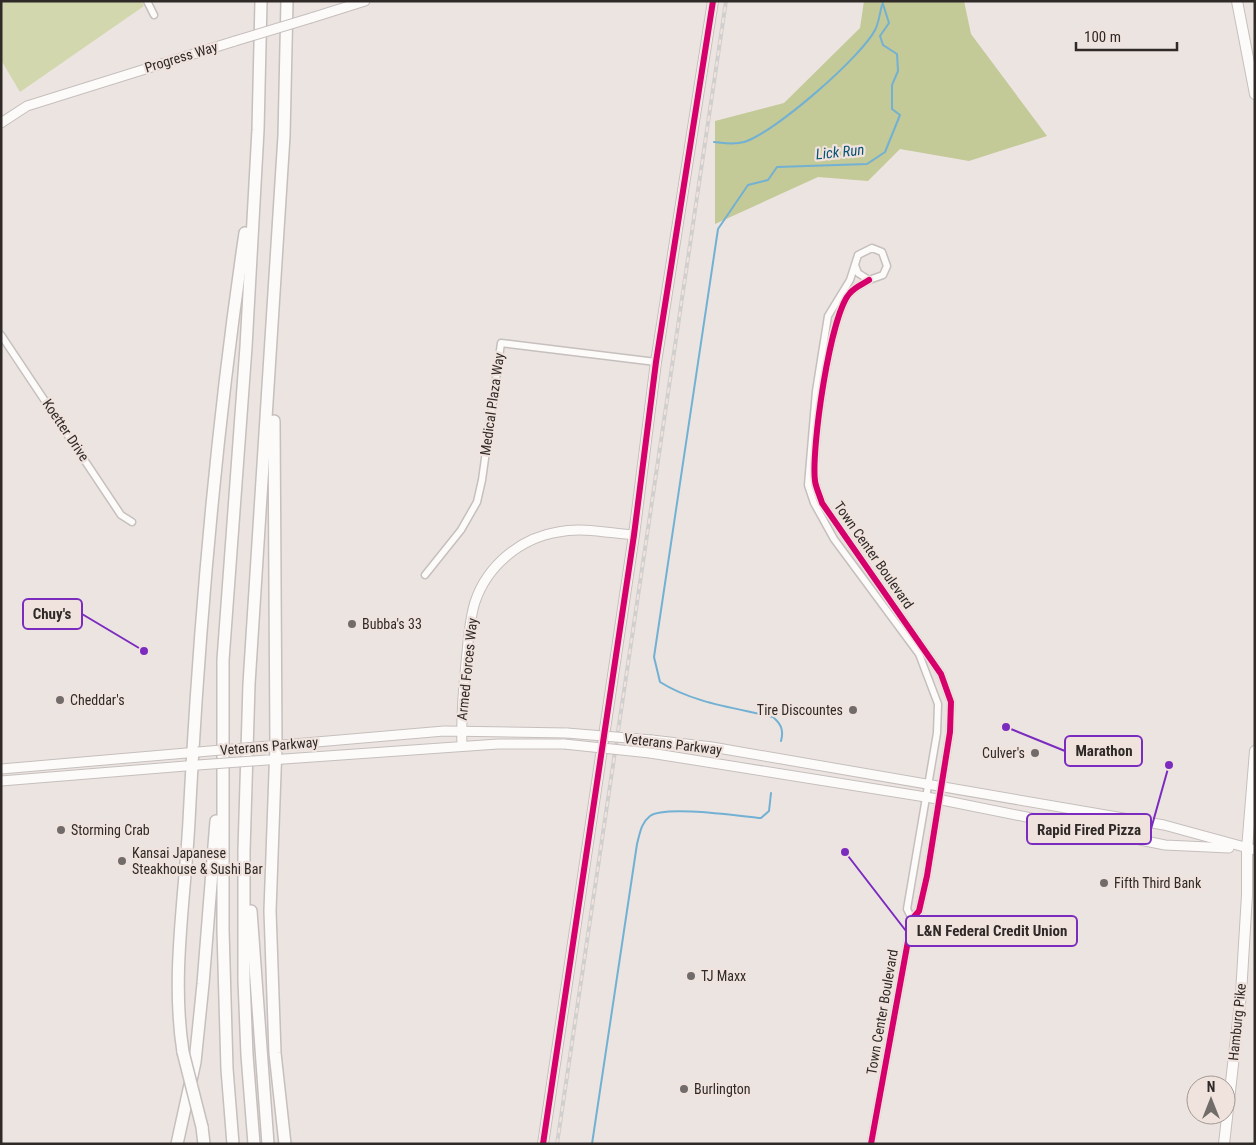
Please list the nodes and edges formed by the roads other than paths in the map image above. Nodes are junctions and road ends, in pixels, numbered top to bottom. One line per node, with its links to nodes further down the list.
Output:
1 (147, 1): 7 (street)
2 (261, 1): 10 (highway)
3 (287, 1): 13 (highway)
4 (365, 1): 9 (main road, Progress Way, bridge)
5 (713, 1): 15 (main road)
6 (1237, 1): 8 (main road)
7 (154, 15)
8 (1255, 94)
9 (1, 123)
10 (256, 158): 20 (highway); 24 (highway)
11 (855, 265): 12 (street); 12 (street); 29 (street, Town Center Boulevard)
12 (869, 280): 30 (street, Town Center Boulevard)
13 (274, 313): 21 (highway); 33 (highway)
14 (1, 335): 16 (street, Koetter Drive)
15 (656, 362): 17 (main road); 18 (street, Medical Plaza Way)
16 (132, 522)
17 (634, 535): 19 (main road, Armed Forces Way); 44 (main road)
18 (425, 574)
19 (461, 731): 21 (main road, Veterans Parkway); 22 (main road, Armed Forces Way); 29 (main road, Veterans Parkway, bridge)
20 (222, 732): 37 (highway); 39 (highway)
21 (272, 746): 24 (main road, Veterans Parkway, bridge); 25 (highway)
22 (462, 746): 25 (main road, Veterans Parkway); 31 (main road, Veterans Parkway, bridge)
23 (1255, 751): 34 (main road, Hamburg Pike)
24 (195, 753): 26 (highway); 27 (main road, Veterans Parkway)
25 (271, 760): 26 (main road, Veterans Parkway, bridge); 36 (highway)
26 (195, 765): 28 (main road, Veterans Parkway); 38 (highway, bridge)
27 (1, 769)
28 (1, 781)
29 (926, 786): 30 (main road, Veterans Parkway); 31 (street, Town Center Boulevard)
30 (941, 788): 32 (street, Town Center Boulevard); 34 (main road, Veterans Parkway)
31 (925, 797): 32 (main road, Veterans Parkway); 35 (street, Town Center Boulevard)
32 (938, 799): 34 (main road, Veterans Parkway); 35 (street, Town Center Boulevard)
33 (245, 815): 40 (highway); 41 (highway)
34 (1251, 849): 46 (main road, Hamburg Pike)
35 (912, 919): 45 (street, Town Center Boulevard)
36 (275, 1053): 42 (highway); 43 (highway)
37 (177, 1144)
38 (204, 1144)
39 (233, 1144)
40 (254, 1144)
41 (268, 1144)
42 (285, 1144)
43 (290, 1144)
44 (543, 1144)
45 (871, 1144)
46 (1224, 1144)

